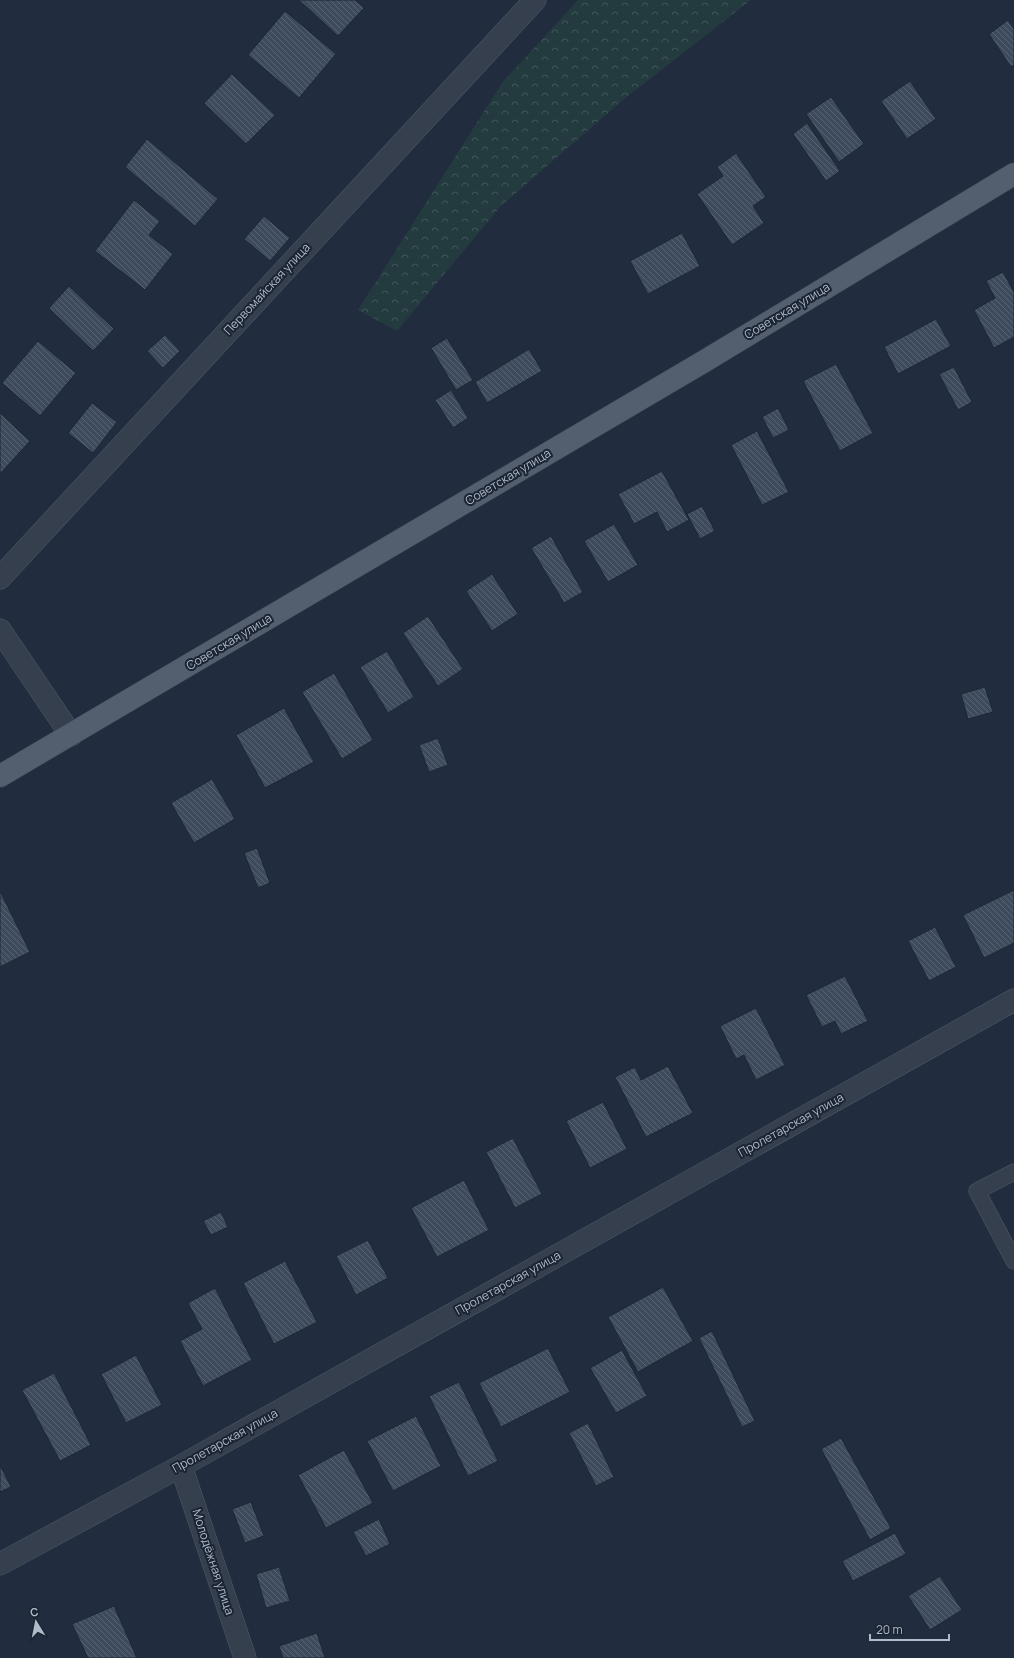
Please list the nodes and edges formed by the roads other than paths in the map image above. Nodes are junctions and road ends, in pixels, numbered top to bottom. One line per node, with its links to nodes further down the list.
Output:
1 (535, 0): 3 (street, Первомайская улица)
2 (1014, 174): 5 (main road, Советская улица)
3 (0, 578)
4 (0, 630): 5 (street)
5 (70, 735): 6 (main road, Советская улица)
6 (0, 776)
7 (1014, 1000): 10 (street, Пролетарская улица)
8 (1014, 1172): 9 (lane)
9 (1014, 1261)
10 (181, 1466): 11 (street, Пролетарская улица); 12 (street, Молодёжная улица)
11 (0, 1564)
12 (245, 1658)

